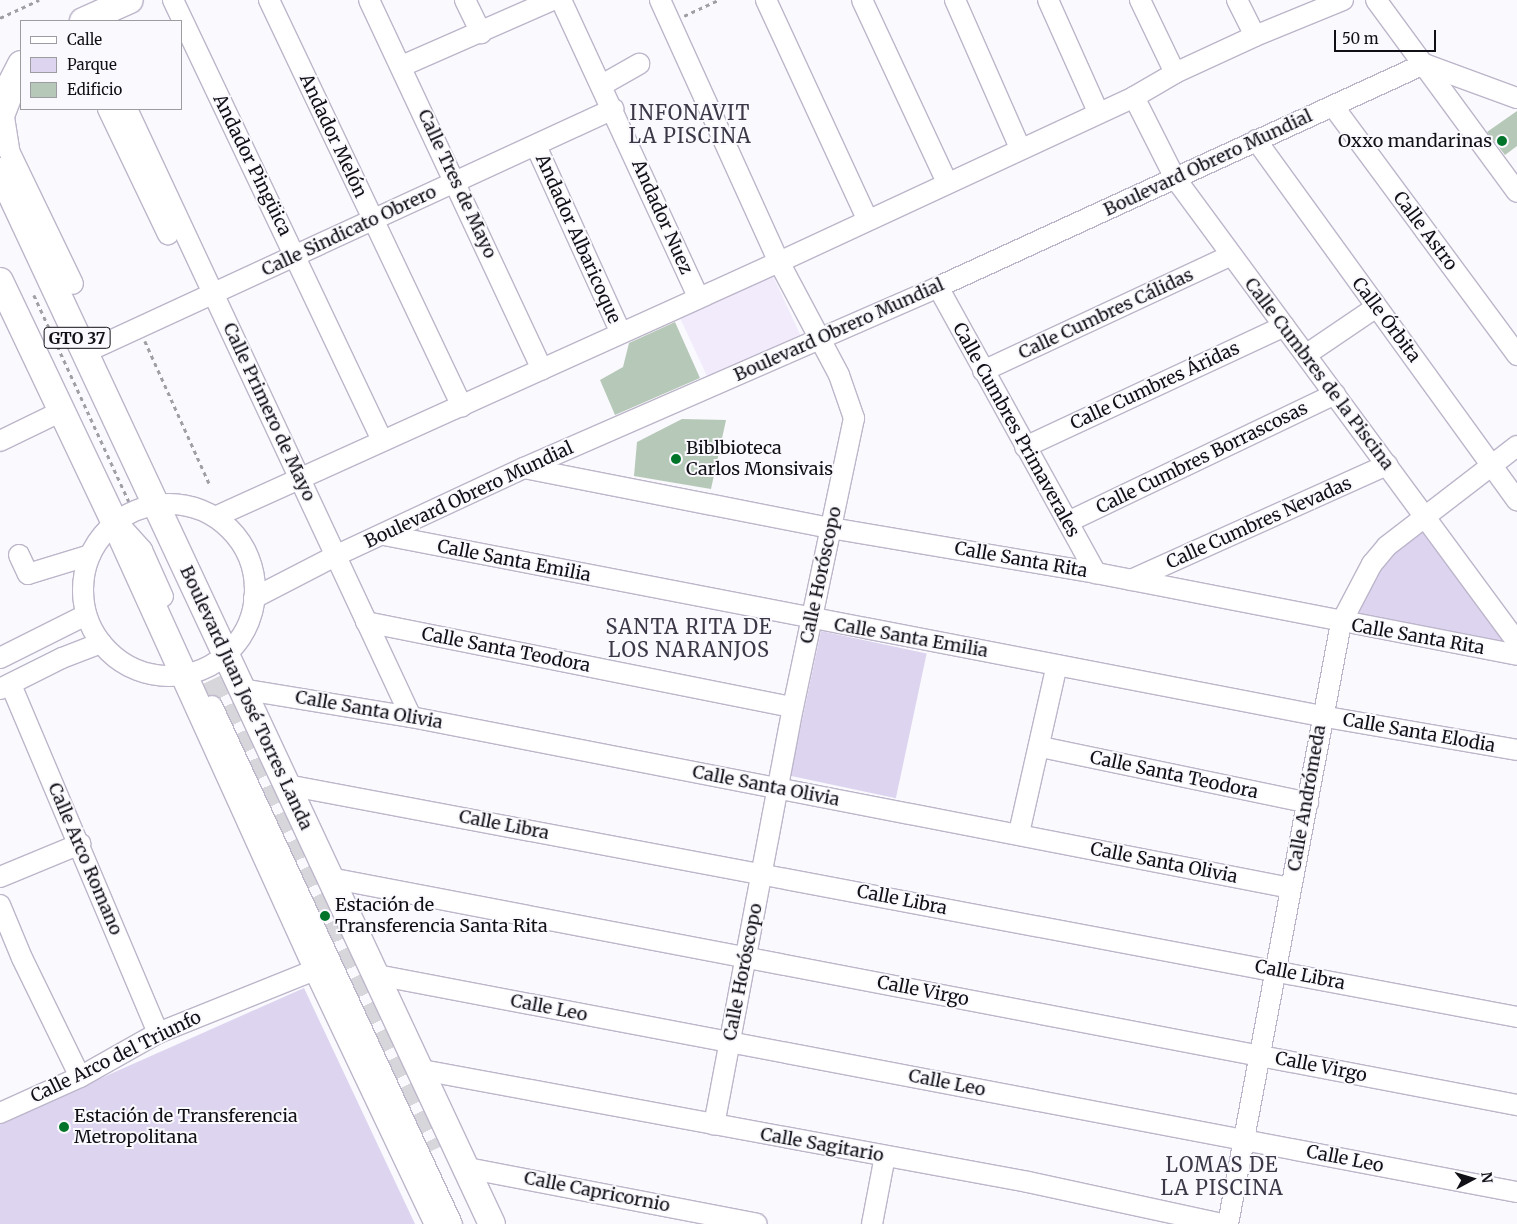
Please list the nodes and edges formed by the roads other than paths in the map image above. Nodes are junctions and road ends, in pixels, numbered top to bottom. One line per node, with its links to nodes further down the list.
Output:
1 (130, 0): 17 (main road)
2 (173, 0): 48 (street, Andador Pingüica)
3 (269, 0): 46 (street, Andador Melón)
4 (369, 0): 25 (street, Calle Tres de Mayo)
5 (466, 0): 18 (street)
6 (552, 0): 18 (street)
7 (561, 0): 28 (street, Andador Nuez)
8 (660, 0): 50 (street, Calle Horóscopo)
9 (766, 0): 45 (street)
10 (862, 0): 43 (street)
11 (955, 0): 39 (street)
12 (1048, 0): 36 (street)
13 (1140, 0): 26 (street)
14 (1237, 0): 19 (street)
15 (1343, 0): 19 (street)
16 (1376, 0): 23 (street)
17 (87, 20)
18 (481, 32): 25 (street)
19 (1255, 36): 26 (street)
20 (20, 54): 21 (main road)
21 (0, 64)
22 (639, 64): 28 (street)
23 (1424, 64): 30 (street); 32 (street, Boulevard Obrero Mundial); 44 (street)
24 (20, 66): 31 (main road)
25 (402, 66): 42 (street, Calle Tres de Mayo)
26 (1175, 73): 29 (street)
27 (20, 82): 52 (street)
28 (602, 85): 33 (street, Andador Nuez)
29 (1134, 97): 36 (street); 41 (street, Calle Cumbres de la Piscina)
30 (1517, 98)
31 (0, 105)
32 (1332, 106): 37 (street, Boulevard Obrero Mundial); 62 (street, Calle Astro)
33 (614, 109): 38 (street, Calle Sindicato Obrero); 55 (street, Andador Nuez)
34 (108, 110): 47 (street)
35 (127, 110): 54 (street, Calle Primero de Mayo)
36 (1098, 112): 39 (street)
37 (1256, 140): 41 (street, Boulevard Obrero Mundial); 56 (street, Calle Órbita)
38 (536, 146): 42 (street, Calle Sindicato Obrero); 58 (street, Andador Albaricoque)
39 (1020, 148): 43 (street)
40 (0, 171): 60 (main road, Boulevard Juan José Torres Landa / GTO 37)
41 (1175, 178): 49 (street, Calle Cumbres de la Piscina); 53 (street, Boulevard Obrero Mundial)
42 (456, 182): 46 (street, Calle Sindicato Obrero); 63 (street, Calle Tres de Mayo)
43 (947, 182): 45 (street)
44 (1517, 192)
45 (867, 219): 50 (street)
46 (373, 221): 48 (street, Calle Sindicato Obrero); 66 (street, Andador Melón)
47 (168, 234)
48 (295, 255): 54 (street, Calle Sindicato Obrero); 68 (street, Andador Pingüica)
49 (1230, 256): 57 (street, Calle Cumbres de la Piscina); 64 (street, Calle Cumbres Cálidas)
50 (779, 262): 55 (street); 59 (street, Calle Horóscopo)
51 (0, 281): 67 (main road, Boulevard Juan José Torres Landa / GTO 37)
52 (74, 284)
53 (938, 287): 59 (street, Boulevard Obrero Mundial); 64 (street, Calle Cumbres Primaverales)
54 (214, 293): 60 (street, Calle Sindicato Obrero); 75 (street, Calle Primero de Mayo)
55 (699, 298): 58 (street)
56 (1375, 308): 61 (street); 73 (street, Calle Órbita)
57 (1284, 326): 61 (street, Calle Cumbres de la Piscina); 71 (street, Calle Cumbres Áridas)
58 (621, 333): 63 (street)
59 (820, 340): 74 (street, Boulevard Obrero Mundial); 81 (street, Calle Horóscopo)
60 (84, 353): 78 (main road, Boulevard Juan José Torres Landa / GTO 37)
61 (1307, 354): 65 (street, Calle Cumbres de la Piscina)
62 (1517, 355)
63 (542, 370): 66 (street)
64 (983, 371): 71 (street, Calle Cumbres Primaverales)
65 (1335, 394): 72 (street, Calle Cumbres de la Piscina); 80 (street, Calle Cumbres Borrascosas)
66 (462, 406): 68 (street)
67 (62, 411): 69 (street); 78 (main road, Boulevard Juan José Torres Landa / GTO 37)
68 (382, 440): 75 (street)
69 (0, 441)
70 (1517, 446): 73 (street, Calle Andrómeda)
71 (1025, 447): 80 (street, Calle Cumbres Primaverales)
72 (1387, 465): 77 (street, Calle Cumbres de la Piscina); 87 (street, Calle Cumbres Nevadas)
73 (1492, 466): 76 (street, Calle Órbita); 77 (street, Calle Andrómeda)
74 (524, 468): 81 (street, Calle Santa Rita); 82 (street, Boulevard Obrero Mundial)
75 (299, 478): 79 (street); 85 (street, Calle Primero de Mayo)
76 (1517, 500)
77 (1424, 515): 92 (street, Calle Andrómeda); 93 (street, Calle Cumbres de la Piscina)
78 (136, 516): 79 (street); 84 (street); 95 (main road, Boulevard Juan José Torres Landa / GTO 37); 99 (main road, Boulevard Juan José Torres Landa / GTO 37)
79 (215, 517): 88 (street)
80 (1068, 522): 86 (street, Calle Cumbres Primaverales)
81 (832, 528): 86 (street, Calle Santa Rita); 90 (street, Calle Horóscopo)
82 (384, 535): 85 (street, Boulevard Obrero Mundial); 90 (street, Calle Santa Emilia)
83 (19, 555): 84 (street)
84 (90, 555): 89 (street)
85 (335, 556): 88 (street, Boulevard Obrero Mundial); 91 (street, Calle Primero de Mayo)
86 (1096, 573): 87 (street, Calle Santa Rita)
87 (1131, 580): 92 (street, Calle Santa Rita)
88 (254, 598): 95 (street)
89 (86, 615): 94 (street); 97 (street)
90 (812, 619): 98 (street, Calle Santa Emilia); 102 (street, Calle Horóscopo)
91 (366, 622): 102 (street, Calle Santa Teodora); 104 (street, Calle Primero de Mayo)
92 (1341, 623): 96 (street, Calle Santa Rita); 103 (street, Calle Andrómeda)
93 (1517, 642)
94 (101, 643): 99 (street); 100 (street)
95 (225, 655): 99 (street); 101 (main road, Boulevard Juan José Torres Landa / GTO 37)
96 (1517, 655)
97 (0, 658)
98 (1057, 665): 103 (street, Calle Santa Emilia); 105 (street)
99 (196, 676): 118 (main road, Boulevard Juan José Torres Landa / GTO 37); 135 (street)
100 (5, 687): 111 (street, Calle Arco Romano)
101 (241, 689): 104 (street, Calle Santa Olivia); 107 (main road, Boulevard Juan José Torres Landa / GTO 37)
102 (793, 707): 108 (street, Calle Horóscopo)
103 (1321, 716): 106 (street, Calle Santa Elodia); 109 (street, Calle Andrómeda)
104 (411, 717): 108 (street, Calle Santa Olivia)
105 (1041, 747): 109 (street, Calle Santa Teodora); 110 (street)
106 (1517, 750)
107 (287, 785): 112 (street, Calle Libra); 114 (main road, Boulevard Juan José Torres Landa / GTO 37)
108 (777, 788): 110 (street, Calle Santa Olivia); 112 (street, Calle Horóscopo)
109 (1308, 802): 115 (street, Calle Andrómeda)
110 (1019, 833): 115 (street, Calle Santa Olivia)
111 (80, 844): 113 (street); 122 (street, Calle Arco Romano)
112 (761, 873): 117 (street, Calle Horóscopo); 119 (street, Calle Libra)
113 (0, 877)
114 (330, 878): 117 (street, Calle Virgo); 120 (main road, Boulevard Juan José Torres Landa / GTO 37)
115 (1291, 888): 119 (street, Calle Andrómeda)
116 (0, 905): 126 (street)
117 (746, 956): 123 (street, Calle Horóscopo); 124 (street, Calle Virgo)
118 (317, 969): 122 (street, Calle Arco del Triunfo); 136 (main road, Boulevard Juan José Torres Landa / GTO 37)
119 (1278, 971): 121 (street, Calle Libra); 124 (street, Calle Andrómeda)
120 (377, 975): 123 (street, Calle Leo); 125 (main road, Boulevard Juan José Torres Landa / GTO 37)
121 (1517, 1017)
122 (158, 1033): 126 (street, Calle Arco del Triunfo)
123 (730, 1042): 129 (street, Calle Horóscopo); 130 (street, Calle Leo)
124 (1262, 1056): 127 (street, Calle Virgo); 130 (street, Calle Andrómeda)
125 (422, 1070): 129 (street, Calle Sagitario); 133 (main road, Boulevard Juan José Torres Landa / GTO 37)
126 (80, 1077): 128 (street, Calle Arco del Triunfo)
127 (1517, 1105)
128 (0, 1113)
129 (714, 1126): 132 (street, Calle Sagitario)
130 (1244, 1139): 134 (street, Calle Leo); 142 (street, Calle Andrómeda)
131 (432, 1151): 135 (street)
132 (885, 1156): 140 (street); 141 (street, Calle Sagitario)
133 (467, 1168): 138 (main road, Boulevard Juan José Torres Landa / GTO 37); 139 (street, Calle Capricornio)
134 (1517, 1192)
135 (438, 1193): 137 (street)
136 (438, 1224)
137 (452, 1224)
138 (492, 1224)
139 (757, 1224)
140 (872, 1224)
141 (1222, 1224)
142 (1228, 1224)

